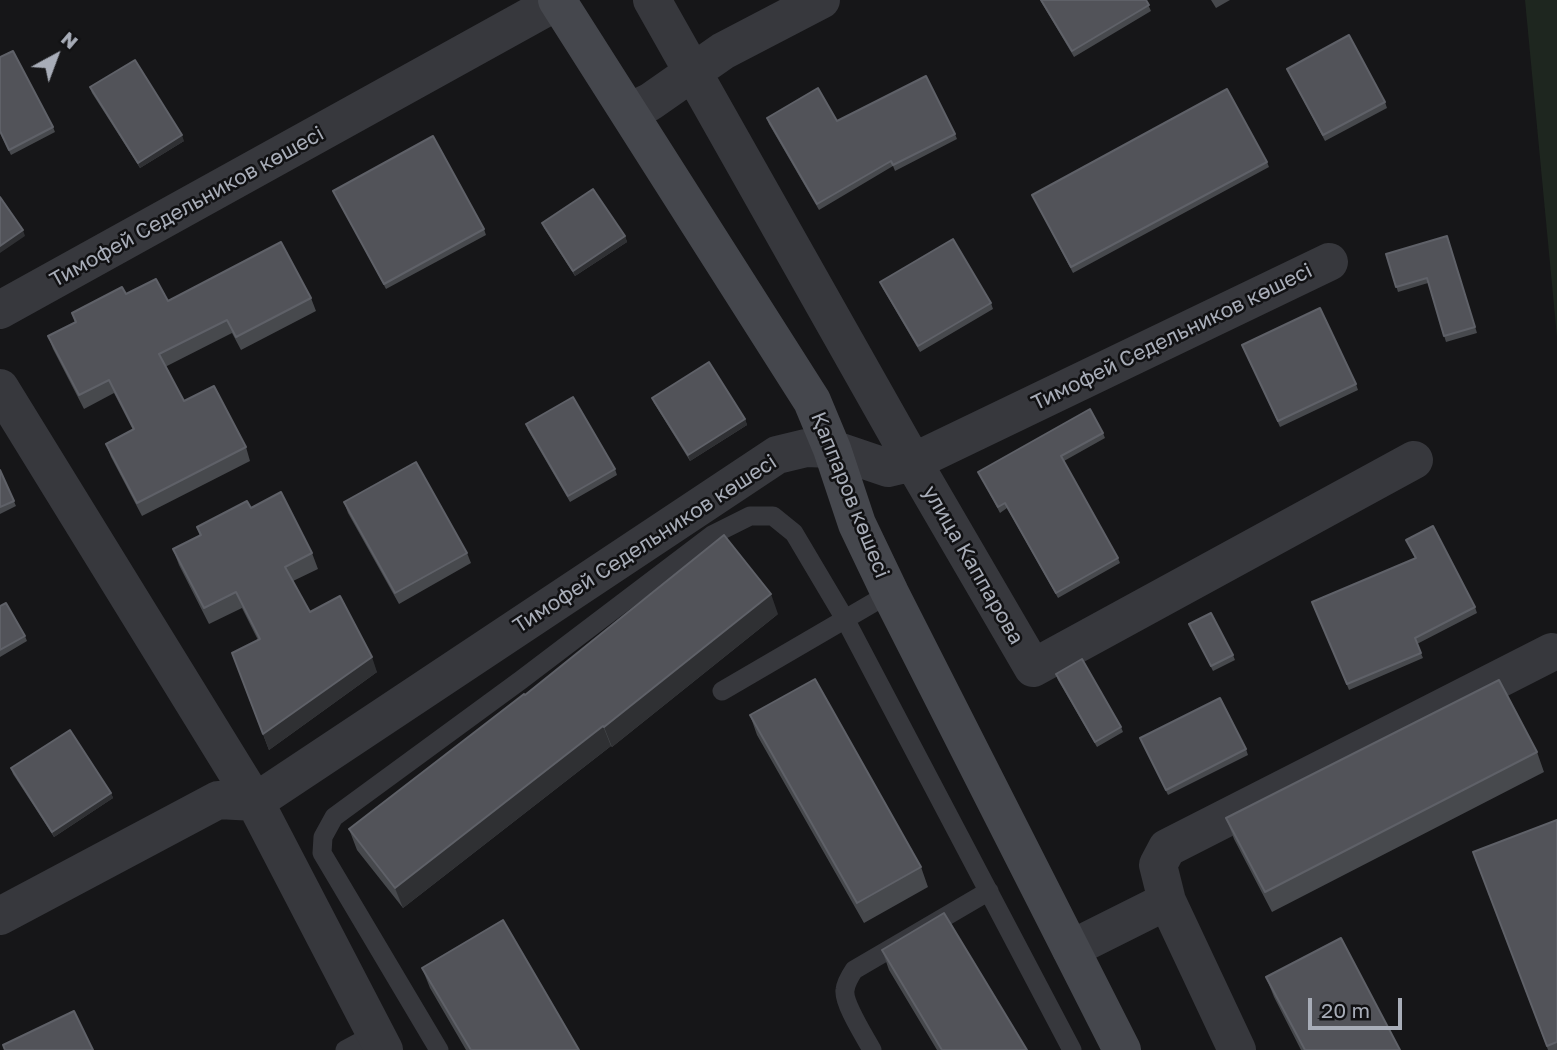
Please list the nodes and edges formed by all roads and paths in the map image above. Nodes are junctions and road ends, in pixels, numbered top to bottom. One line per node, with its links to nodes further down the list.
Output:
1 (652, 0): 4 (street)
2 (821, 0): 4 (street)
3 (558, 1): 5 (street, Қаппаров көшесі); 7 (street, Тимофей Седельников көшесі)
4 (693, 73): 5 (street); 11 (street)
5 (629, 112): 9 (street, Қаппаров көшесі)
6 (1329, 262): 11 (street, Тимофей Седельников көшесі)
7 (0, 310)
8 (0, 388): 16 (street)
9 (832, 449): 11 (street, Тимофей Седельников көшесі); 12 (street, Қаппаров көшесі); 16 (street, Тимофей Седельников көшесі)
10 (1414, 460): 11 (street, улица Каппарова)
11 (913, 462)
12 (890, 593): 13 (lane); 20 (street, Қаппаров көшесі)
13 (845, 619): 15 (lane); 17 (lane); 22 (lane)
14 (1555, 658): 18 (street)
15 (722, 691)
16 (255, 802): 19 (street); 21 (street)
17 (989, 891): 23 (lane); 24 (lane)
18 (1167, 901): 20 (street); 26 (street)
19 (0, 916)
20 (1071, 949): 25 (street, Қаппаров көшесі)
21 (368, 1045)
22 (439, 1050)
23 (872, 1050)
24 (1072, 1050)
25 (1122, 1050)
26 (1237, 1050)

